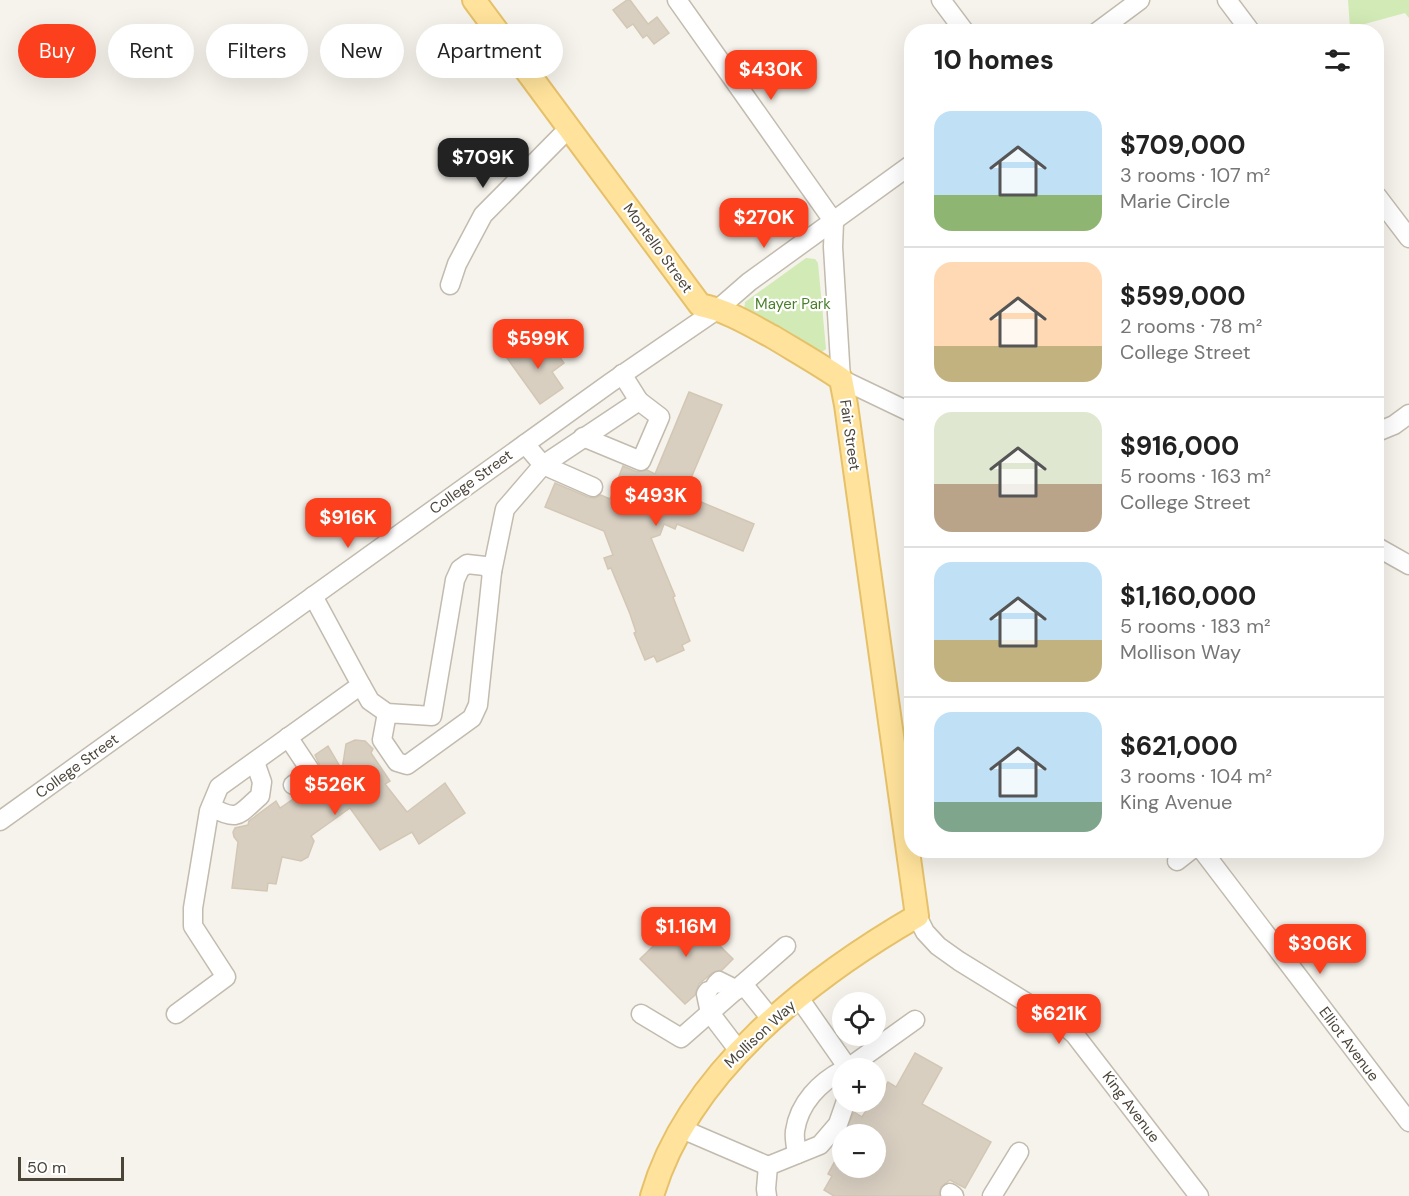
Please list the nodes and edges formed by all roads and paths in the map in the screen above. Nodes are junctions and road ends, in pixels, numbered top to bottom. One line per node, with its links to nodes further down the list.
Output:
1 (474, 0): 9 (main road, Montello Street)
2 (677, 0): 12 (street)
3 (941, 0): 6 (street)
4 (1140, 0): 7 (street)
5 (1227, 0): 8 (street)
6 (959, 24)
7 (1108, 24)
8 (1245, 24)
9 (569, 128): 14 (street); 15 (main road, Montello Street)
10 (904, 170): 12 (street, College Street)
11 (1384, 205): 13 (street)
12 (834, 222): 15 (street, College Street); 17 (street, Fair Street)
13 (1409, 238)
14 (450, 285)
15 (718, 309): 16 (street, College Street); 17 (main road, Montello Street)
16 (622, 374): 18 (street); 23 (street, College Street)
17 (841, 379): 19 (street, Montello Street); 37 (main road, Fair Street)
18 (639, 401): 22 (street); 22 (street)
19 (904, 409)
20 (1409, 414): 21 (street)
21 (1384, 429)
22 (583, 436): 24 (street)
23 (525, 444): 24 (street); 29 (street, College Street)
24 (543, 465): 25 (street); 28 (street)
25 (593, 487)
26 (1384, 551): 27 (street)
27 (1409, 565)
28 (492, 572): 32 (street); 33 (street)
29 (313, 596): 30 (street); 39 (street, College Street)
30 (361, 685): 31 (street); 34 (street)
31 (387, 713): 32 (street); 33 (street)
32 (432, 716): 33 (street)
33 (449, 735)
34 (288, 737): 35 (street); 36 (street)
35 (255, 762): 38 (street); 38 (street)
36 (293, 785)
37 (904, 796)
38 (211, 807): 47 (street)
39 (0, 821)
40 (911, 858): 42 (main road, Fair Street)
41 (1208, 858): 56 (street, Elliot Avenue)
42 (917, 916): 45 (main road, Mollison Way); 64 (street, King Avenue)
43 (786, 946): 44 (street)
44 (740, 987): 46 (street); 46 (street); 49 (street)
45 (799, 998): 49 (main road, Mollison Way); 52 (street)
46 (710, 1013): 48 (street); 51 (street)
47 (176, 1014)
48 (641, 1014)
49 (772, 1020): 51 (main road, Mollison Way)
50 (915, 1020): 53 (street)
51 (739, 1051): 57 (main road, Mollison Way)
52 (841, 1058)
53 (862, 1058)
54 (832, 1076): 59 (street)
55 (842, 1112): 59 (street)
56 (1409, 1122)
57 (682, 1129): 60 (street); 61 (main road, Mollison Way)
58 (1019, 1152): 63 (street)
59 (797, 1154): 60 (street)
60 (768, 1166): 62 (street)
61 (652, 1196)
62 (768, 1196)
63 (992, 1196)
64 (1199, 1196)

